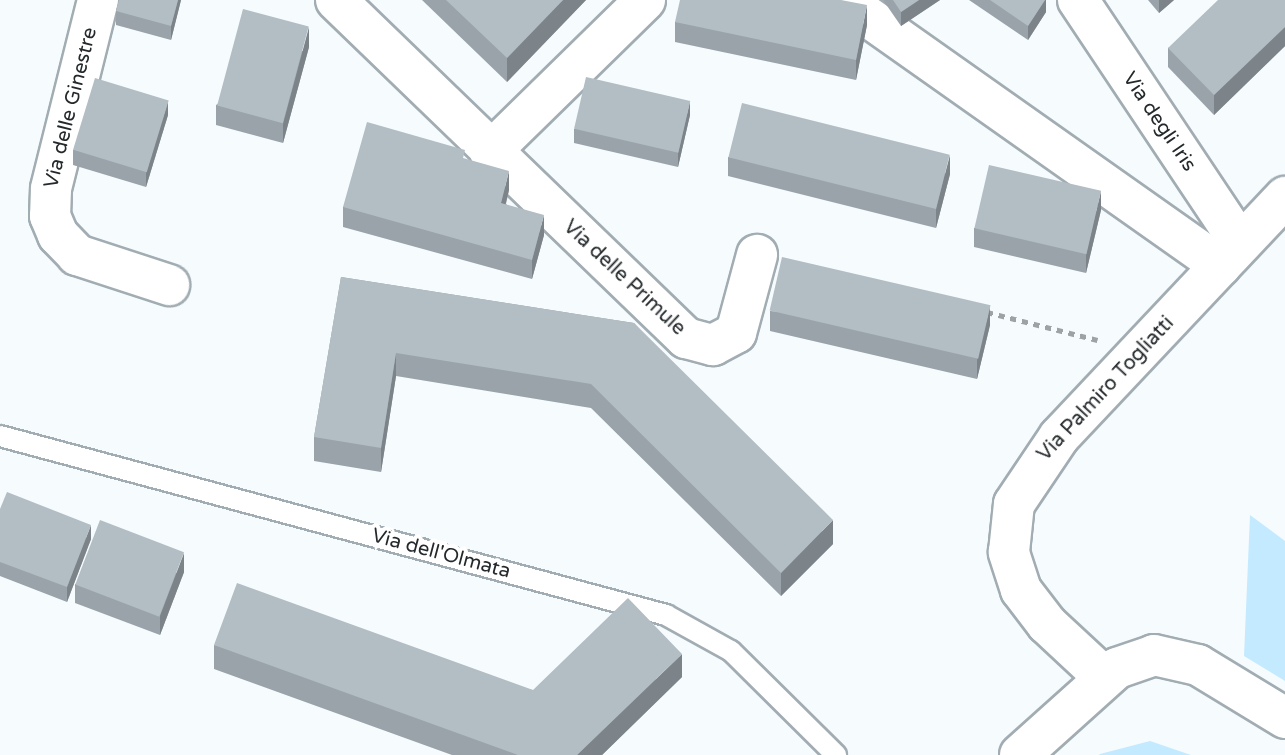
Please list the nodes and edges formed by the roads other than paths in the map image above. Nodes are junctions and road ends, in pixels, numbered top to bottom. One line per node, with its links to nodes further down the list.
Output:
1 (98, 0): 10 (street, Via delle Ginestre)
2 (336, 0): 6 (street, Via delle Primule)
3 (645, 0): 6 (street)
4 (844, 0): 9 (street)
5 (1078, 0): 9 (street, Via degli Iris)
6 (490, 152): 8 (street, Via delle Primule)
7 (1285, 197): 9 (street, Via Palmiro Togliatti)
8 (757, 255)
9 (1231, 255): 12 (street, Via Palmiro Togliatti)
10 (169, 285)
11 (0, 436): 14 (lane, Via dell'Olmata)
12 (1104, 677): 13 (street); 15 (street)
13 (1285, 718)
14 (836, 755)
15 (1020, 755)

